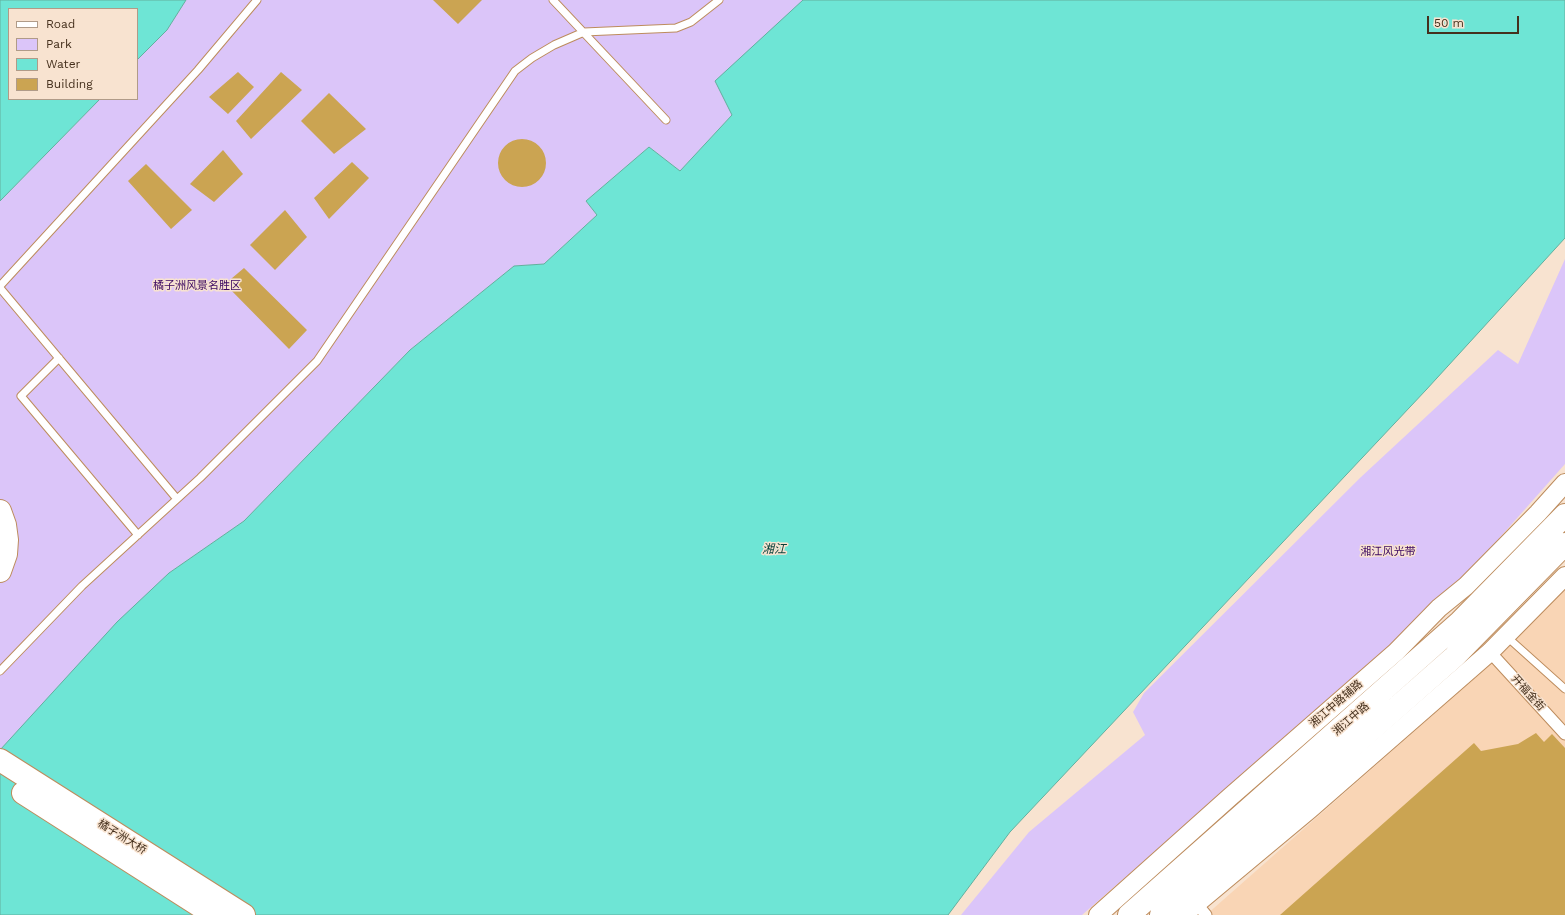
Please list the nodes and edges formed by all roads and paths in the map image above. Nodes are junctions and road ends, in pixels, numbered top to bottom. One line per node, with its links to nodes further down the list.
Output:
1 (257, 0): 6 (lane)
2 (553, 0): 4 (lane)
3 (719, 0): 4 (lane)
4 (584, 32): 5 (lane); 9 (lane)
5 (666, 120)
6 (0, 287): 7 (lane)
7 (60, 358): 9 (lane); 13 (lane)
8 (1565, 483): 28 (street, 湘江中路辅路)
9 (177, 499): 13 (lane)
10 (0, 511): 16 (main road)
11 (1565, 515): 29 (main road, 湘江中路)
12 (0, 522): 15 (main road)
13 (138, 535): 20 (lane)
14 (1565, 544): 30 (main road, 湘江中路)
15 (0, 559)
16 (0, 571)
17 (1565, 576): 18 (street)
18 (1506, 636): 19 (street); 21 (lane)
19 (1490, 652): 22 (street, 开福金街); 25 (street)
20 (0, 671)
21 (1565, 689)
22 (1565, 734)
23 (0, 760): 27 (main road, 橘子洲大桥)
24 (0, 778): 26 (main road, 橘子洲大桥)
25 (1195, 911)
26 (214, 915)
27 (244, 915)
28 (1098, 915)
29 (1129, 915)
30 (1161, 915)

